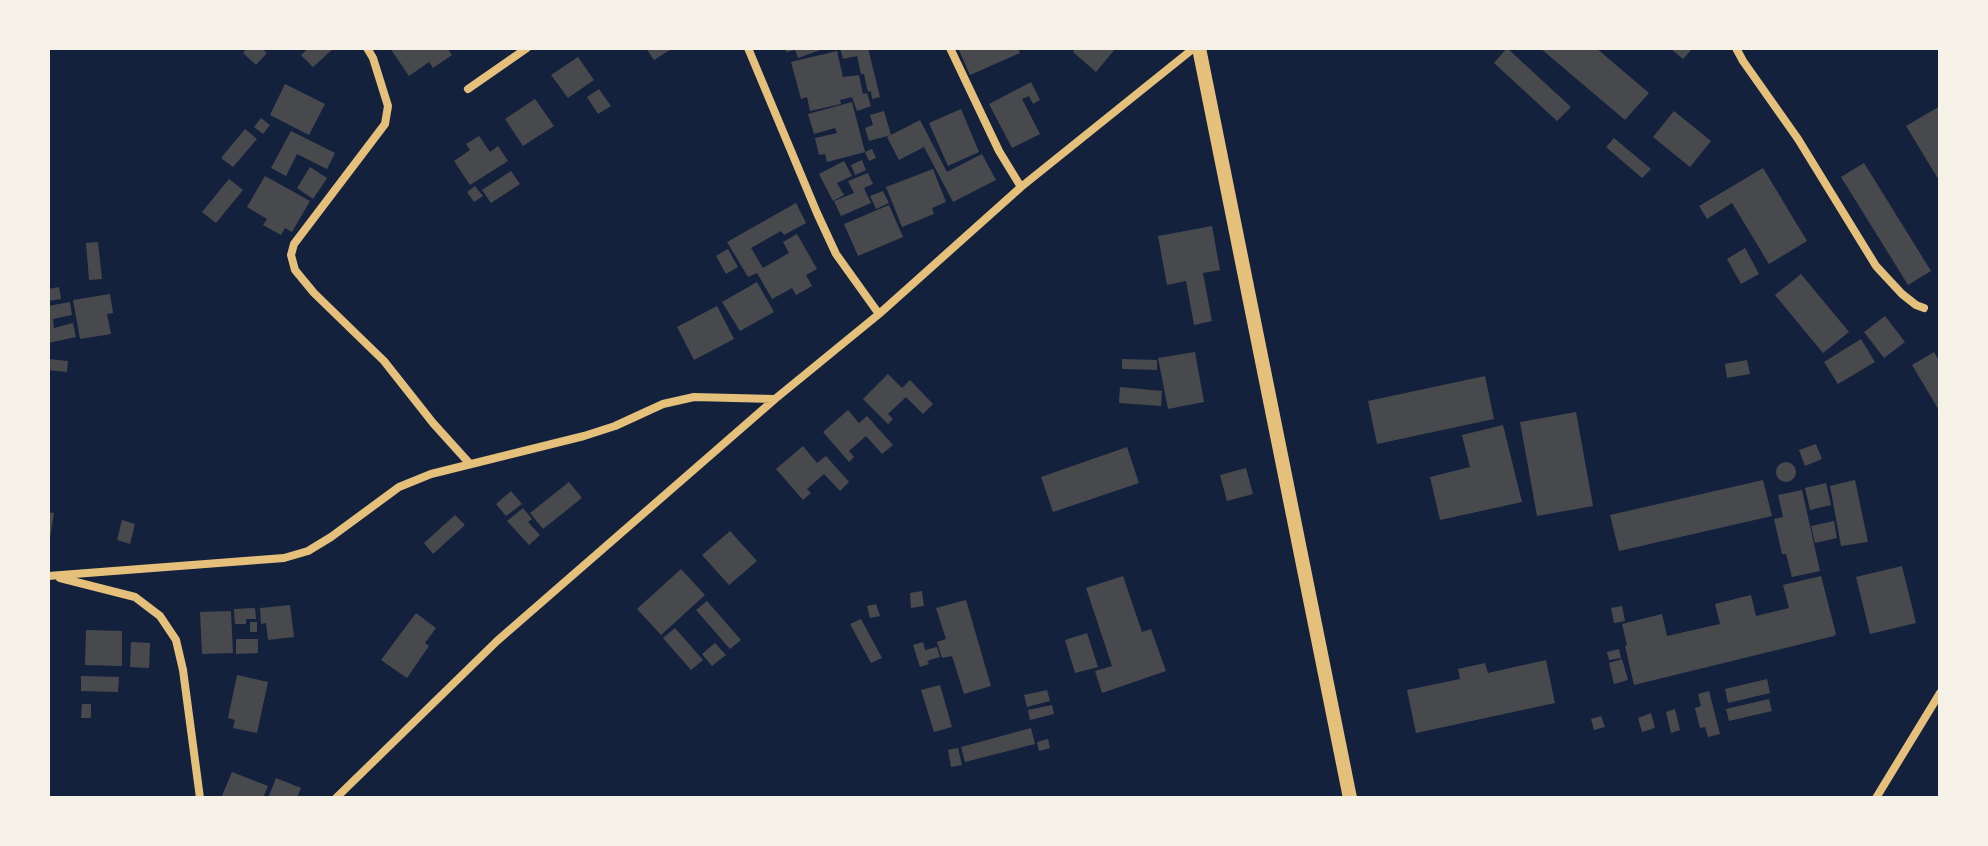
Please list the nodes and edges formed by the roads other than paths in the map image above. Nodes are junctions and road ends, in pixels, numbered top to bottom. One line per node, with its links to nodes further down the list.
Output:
1 (367, 48): 12 (street)
2 (527, 48): 7 (street)
3 (748, 48): 10 (street)
4 (950, 48): 8 (street)
5 (1196, 48): 8 (street); 17 (street)
6 (1736, 48): 9 (street)
7 (468, 89)
8 (1021, 187): 10 (street)
9 (1924, 308)
10 (879, 314): 11 (street)
11 (775, 399): 12 (street); 16 (street)
12 (470, 464): 13 (street)
13 (50, 576): 15 (street)
14 (1940, 693): 18 (street)
15 (200, 798)
16 (336, 798)
17 (1350, 798)
18 (1876, 798)

